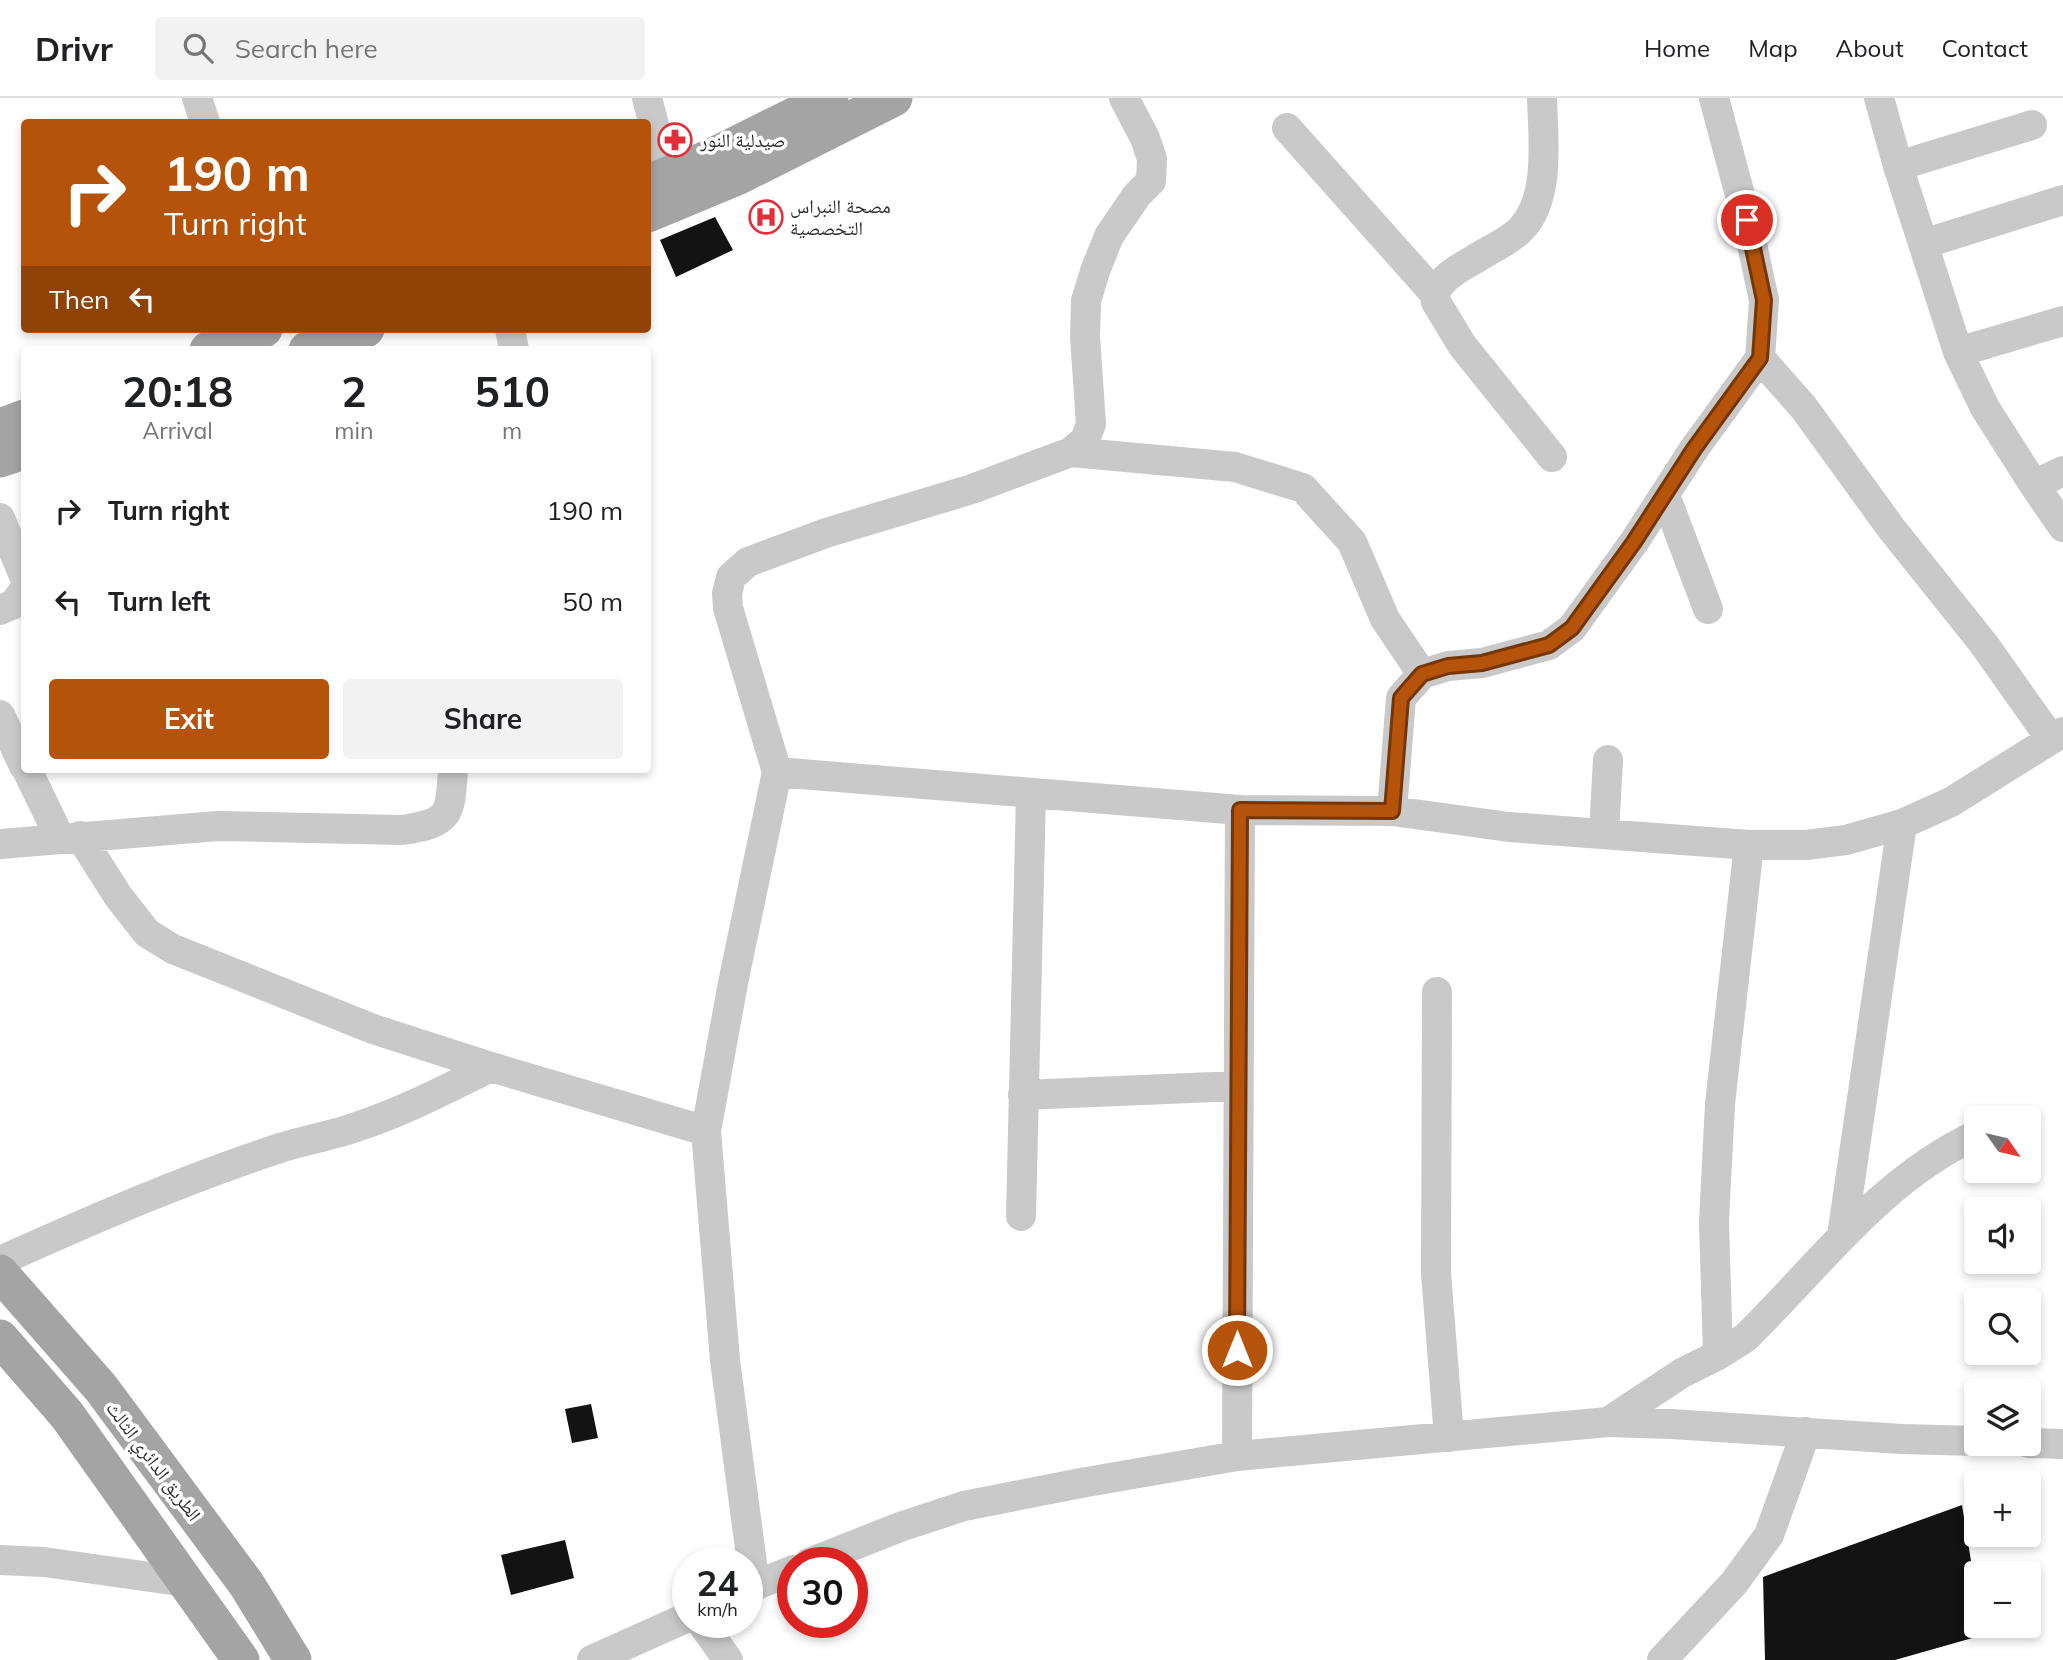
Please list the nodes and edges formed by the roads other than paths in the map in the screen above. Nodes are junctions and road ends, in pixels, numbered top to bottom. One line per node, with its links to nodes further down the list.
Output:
1 (197, 98): 9 (street)
2 (647, 98): 10 (street)
3 (830, 98): 15 (main road)
4 (894, 98): 17 (main road)
5 (1124, 98): 30 (street)
6 (1542, 98): 19 (street)
7 (1714, 98): 26 (street)
8 (1879, 98): 14 (street)
9 (204, 119)
10 (650, 119)
11 (2032, 125): 14 (street)
12 (1287, 128): 19 (street)
13 (651, 130): 15 (street)
14 (1898, 166): 18 (street)
15 (657, 179)
16 (2063, 200): 18 (street)
17 (651, 213)
18 (1923, 244): 25 (street)
19 (1434, 293): 31 (street)
20 (2063, 321): 25 (street)
21 (253, 333): 23 (main road)
22 (355, 333): 24 (main road)
23 (219, 346)
24 (318, 346)
25 (1958, 352): 34 (street)
26 (1760, 358): 35 (street); 44 (street)
27 (21, 419): 28 (main road)
28 (0, 427)
29 (21, 451): 32 (main road)
30 (1072, 452): 42 (street); 47 (street)
31 (1552, 457)
32 (0, 459)
33 (2063, 471): 34 (street)
34 (2034, 485): 37 (street)
35 (1665, 495): 40 (street); 42 (street)
36 (0, 519): 38 (street)
37 (2063, 527)
38 (21, 569)
39 (21, 594): 41 (street)
40 (1708, 609)
41 (0, 610)
42 (1422, 674): 52 (street)
43 (0, 715): 45 (street)
44 (2057, 736): 53 (street)
45 (21, 758)
46 (1608, 760): 54 (street)
47 (777, 772): 50 (street); 62 (street)
48 (29, 773): 55 (street)
49 (453, 773): 55 (street)
50 (1031, 793): 51 (street); 61 (street)
51 (1240, 810): 52 (street); 60 (street)
52 (1392, 811): 54 (street)
53 (1902, 824): 57 (street); 65 (street)
54 (1604, 833): 57 (street)
55 (70, 837): 56 (street); 59 (street)
56 (0, 844)
57 (1749, 845): 69 (street)
58 (1437, 992): 72 (street)
59 (491, 1067): 62 (street); 66 (street)
60 (1238, 1086): 61 (street); 76 (street)
61 (1023, 1095): 64 (street)
62 (706, 1131): 77 (street)
63 (1964, 1140): 65 (street)
64 (1021, 1216)
65 (1842, 1236): 69 (street)
66 (0, 1261)
67 (0, 1273): 84 (main road, الطريق الدائري الثالث)
68 (0, 1338): 80 (main road)
69 (1718, 1355): 70 (street)
70 (1608, 1422): 71 (street); 72 (street)
71 (1806, 1432): 73 (street); 87 (street)
72 (1449, 1437): 76 (street)
73 (1964, 1440)
74 (2041, 1443): 75 (street)
75 (2063, 1444)
76 (1237, 1456): 78 (street)
77 (746, 1547)
78 (849, 1547)
79 (0, 1560): 80 (street)
80 (186, 1582): 83 (main road)
81 (672, 1624): 85 (street)
82 (712, 1638): 86 (street)
83 (241, 1660)
84 (293, 1660)
85 (592, 1660)
86 (727, 1660)
87 (1662, 1660)

